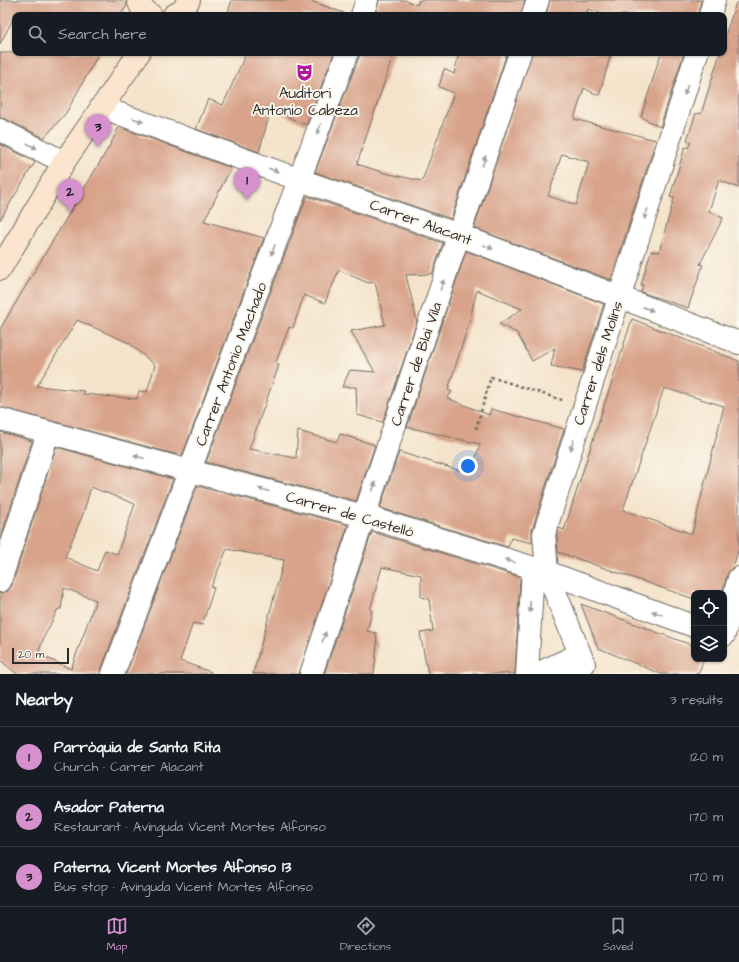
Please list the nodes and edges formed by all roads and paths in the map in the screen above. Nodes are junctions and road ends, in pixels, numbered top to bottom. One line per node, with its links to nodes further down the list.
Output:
1 (189, 0): 5 (street)
2 (367, 0): 6 (street)
3 (538, 0): 7 (street)
4 (714, 0): 8 (street)
5 (180, 12)
6 (363, 12)
7 (534, 12)
8 (711, 12)
9 (121, 56): 16 (street)
10 (137, 56): 14 (street)
11 (346, 56): 18 (street, Carrer Antonio Machado, one-way to 18)
12 (519, 56): 19 (street, Carrer de Blai Vila, one-way to 12)
13 (696, 56): 21 (street, Carrer dels Molins, one-way to 21)
14 (102, 107): 16 (street); 18 (street, Carrer Alacant, one-way to 18)
15 (0, 130): 17 (street, one-way to 17)
16 (77, 142): 17 (street)
17 (64, 162): 20 (street)
18 (300, 180): 19 (street, Carrer Alacant); 27 (street, Carrer Antonio Machado, one-way to 27)
19 (459, 235): 21 (street, Carrer Alacant, one-way to 21); 28 (street, Carrer de Blai Vila, one-way to 19)
20 (0, 270)
21 (619, 298): 22 (street, Carrer Alacant, one-way to 22); 23 (street, Carrer dels Molins)
22 (739, 343)
23 (584, 407): 25 (path); 29 (street, Carrer dels Molins, one-way to 29)
24 (0, 419): 26 (street, Carrer de Castelló)
25 (476, 429)
26 (48, 433): 27 (street, Carrer de Castelló, one-way to 26); 31 (street)
27 (190, 471): 28 (street, Carrer de Castelló, one-way to 27); 37 (street, Carrer Antonio Machado)
28 (364, 516): 29 (street, Carrer de Castelló, one-way to 28); 38 (street, Carrer de Blai Vila, one-way to 28)
29 (540, 570): 32 (street, Carrer de Castelló, one-way to 29); 36 (street, Carrer dels Molins); 39 (street, Carrer dels Molins, one-way to 39)
30 (739, 578): 33 (street)
31 (0, 581)
32 (691, 625)
33 (727, 626)
34 (727, 637): 35 (street)
35 (739, 643)
36 (577, 664): 40 (street); 41 (street, Carrer dels Molins)
37 (113, 674)
38 (311, 674)
39 (527, 674)
40 (537, 674)
41 (588, 674)

